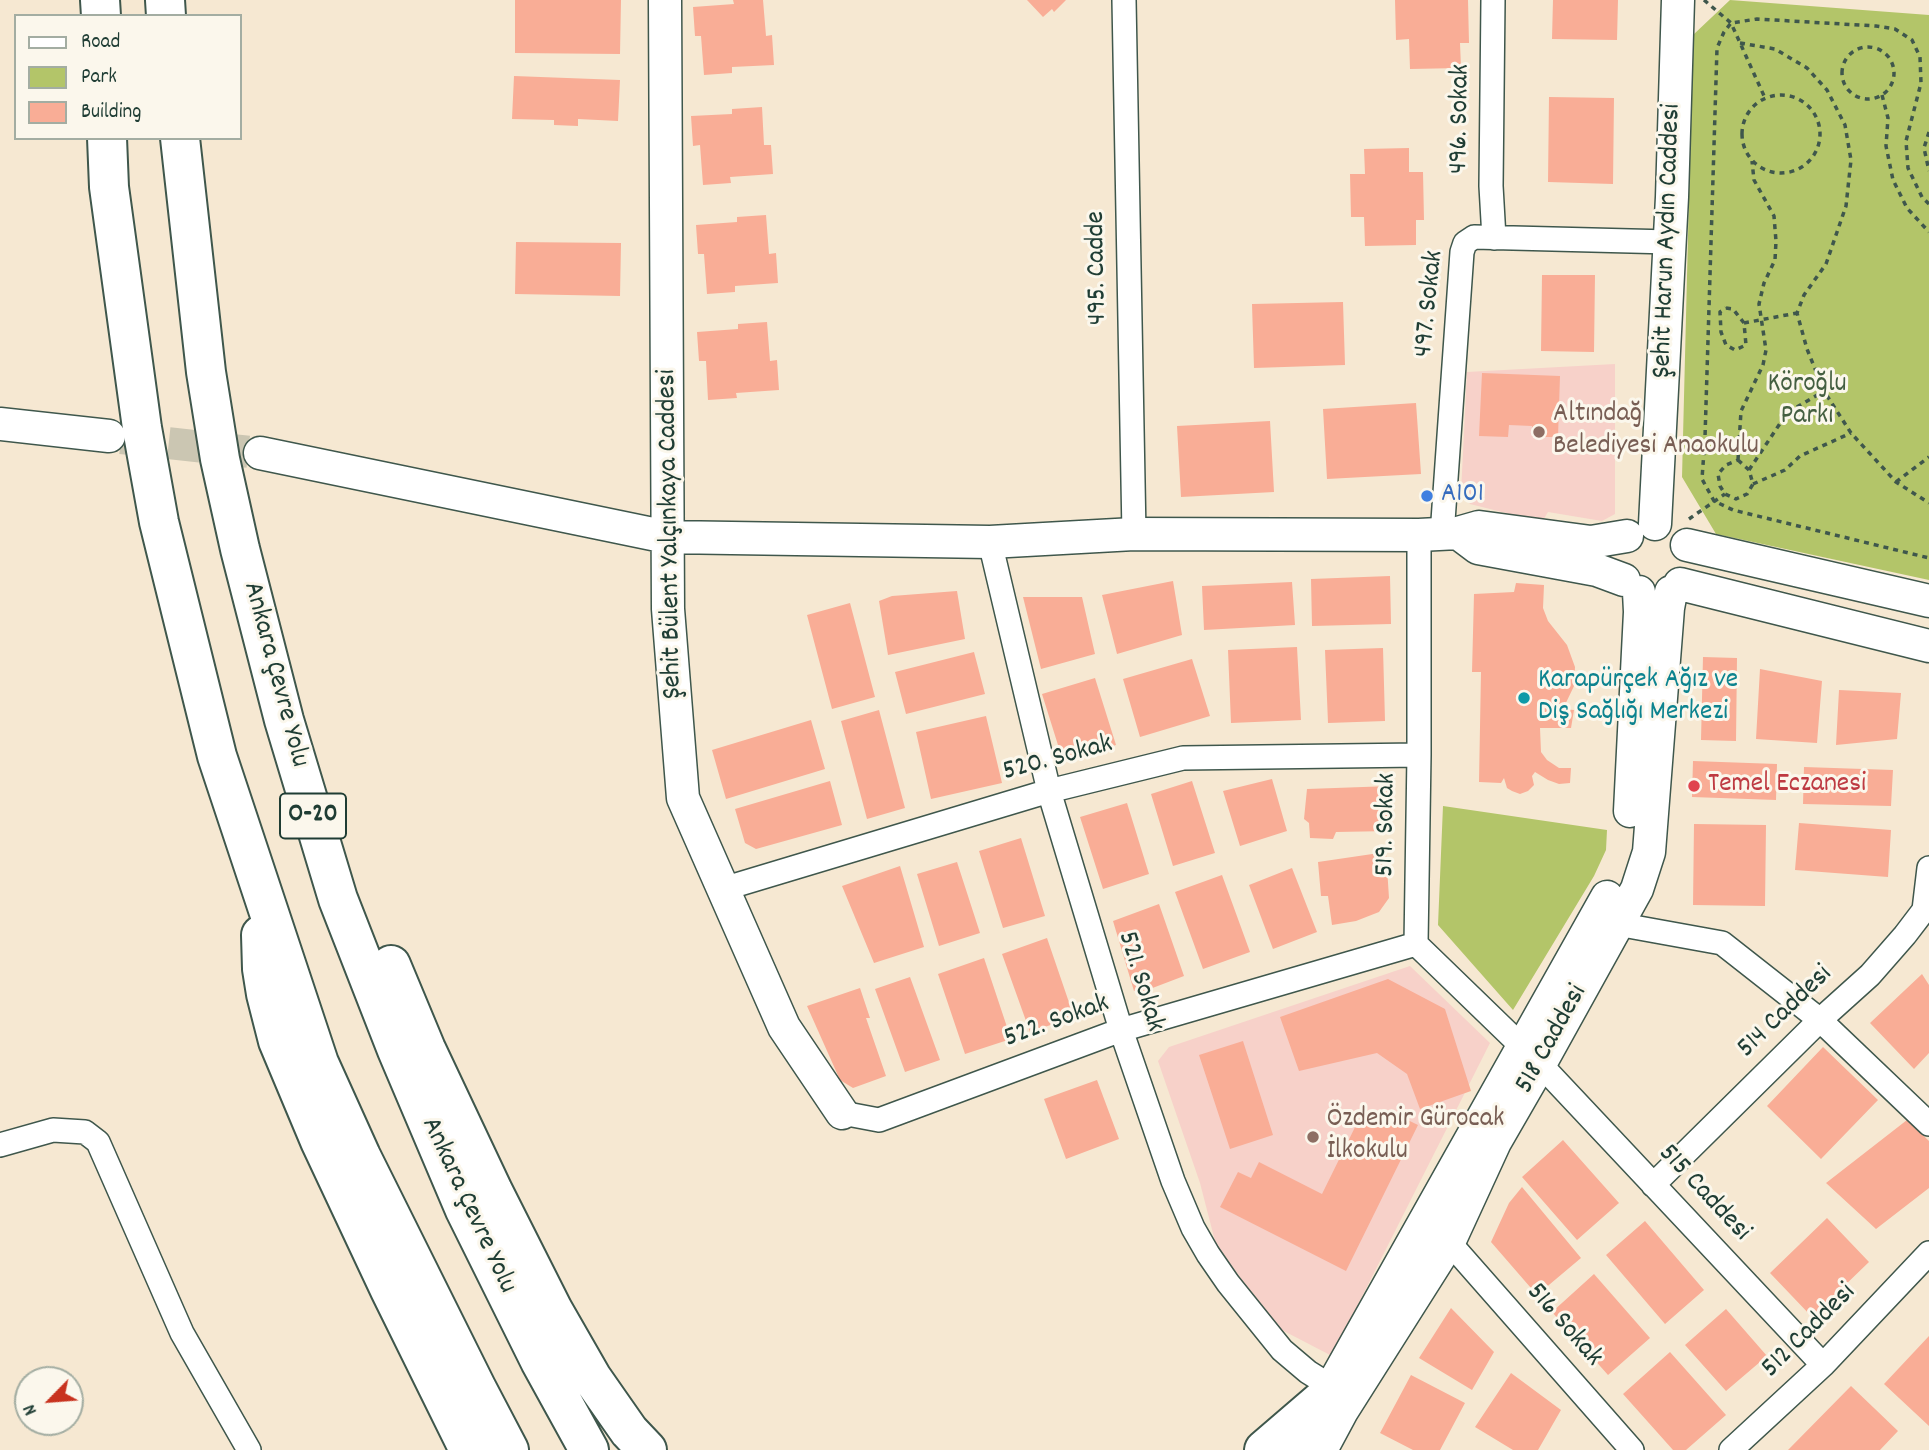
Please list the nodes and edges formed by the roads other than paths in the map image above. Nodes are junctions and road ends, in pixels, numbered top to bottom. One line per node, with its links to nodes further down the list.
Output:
1 (665, 0): 16 (street, Şehit Bülent Yalçınkaya Caddesi)
2 (1124, 0): 14 (street, 495. Cadde)
3 (1493, 0): 7 (street, 496. Sokak)
4 (1678, 0): 8 (street, Şehit Harun Aydın Caddesi)
5 (107, 140): 25 (highway, O-20)
6 (180, 140): 27 (highway, Ankara Çevre Yolu / O-20)
7 (1494, 238): 8 (street, 497. Sokak); 15 (street, 497. Sokak)
8 (1670, 242): 12 (street, Şehit Harun Aydın Caddesi)
9 (0, 424): 10 (street)
10 (109, 436)
11 (260, 453): 16 (street)
12 (1641, 530): 13 (street); 15 (street); 18 (street)
13 (1688, 532): 19 (street); 20 (street)
14 (1134, 534): 15 (street); 17 (street)
15 (1440, 534): 18 (street); 22 (street, 519. Sokak)
16 (667, 537): 17 (street); 26 (street, Şehit Bülent Yalçınkaya Caddesi)
17 (990, 542): 23 (street, 521. Sokak)
18 (1632, 586): 19 (street); 33 (street, 518 Caddesi)
19 (1676, 588): 21 (street); 29 (street, 518 Caddesi)
20 (1929, 601)
21 (1929, 646)
22 (1419, 755): 23 (street, 520. Sokak); 30 (street, 519. Sokak)
23 (1049, 792): 26 (street, 520. Sokak); 32 (street, 521. Sokak)
24 (1929, 868): 28 (street, 514 Caddesi)
25 (260, 888): 43 (highway); 44 (highway, O-20)
26 (723, 889): 34 (street, Şehit Bülent Yalçınkaya Caddesi)
27 (338, 899): 45 (highway, Ankara Çevre Yolu / O-20); 46 (highway)
28 (1926, 910): 31 (street, 514 Caddesi)
29 (1617, 924): 31 (street); 33 (street, 518 Caddesi)
30 (1416, 944): 32 (street, 522. Sokak); 33 (street)
31 (1820, 1020): 35 (street); 37 (street, 514 Caddesi)
32 (1121, 1030): 34 (street, 522. Sokak); 41 (street, 521. Sokak)
33 (1531, 1056): 37 (street, 515 Caddesi); 38 (street, 518 Caddesi); 41 (street, 518 Caddesi)
34 (842, 1113)
35 (1929, 1125)
36 (0, 1145): 42 (street)
37 (1653, 1185): 40 (street, 515 Caddesi)
38 (1449, 1242): 49 (street, 518 Caddesi); 50 (street, 516 Sokak)
39 (1929, 1253): 40 (street, 512 Caddesi)
40 (1823, 1365): 51 (street, 512 Caddesi)
41 (1330, 1391): 47 (highway); 48 (street, 518 Caddesi)
42 (248, 1450)
43 (469, 1450)
44 (509, 1450)
45 (589, 1450)
46 (647, 1450)
47 (1264, 1450)
48 (1296, 1450)
49 (1321, 1450)
50 (1632, 1450)
51 (1731, 1450)

